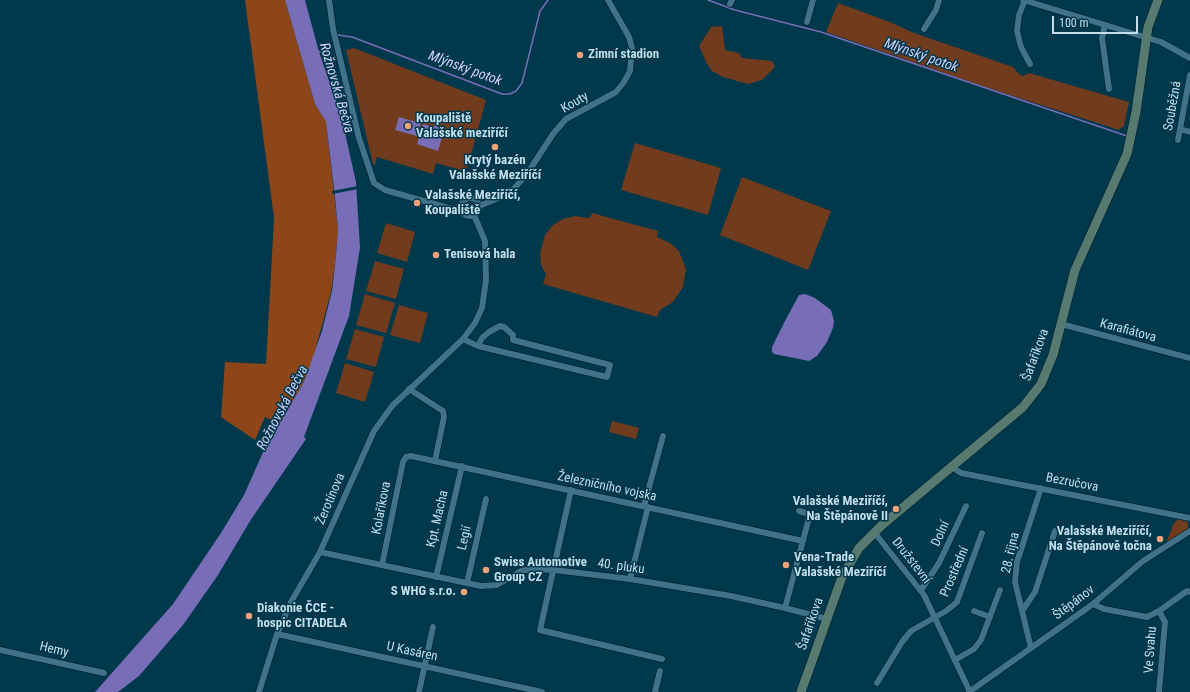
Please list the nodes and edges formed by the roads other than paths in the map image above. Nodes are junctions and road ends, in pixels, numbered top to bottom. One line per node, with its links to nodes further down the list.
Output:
1 (330, 0): 19 (street)
2 (608, 0): 18 (street, Kouty)
3 (813, 0): 7 (street)
4 (939, 0): 9 (street)
5 (1024, 0): 8 (street); 12 (street)
6 (1158, 0): 10 (street, Šafaříkova)
7 (807, 22)
8 (1105, 25): 10 (street); 14 (street)
9 (924, 29)
10 (1146, 38): 11 (street); 21 (street, Šafaříkova)
11 (1190, 58)
12 (1030, 64)
13 (1190, 75): 15 (street, Souběžná)
14 (1108, 89)
15 (1180, 129): 16 (street); 17 (street, Souběžná)
16 (1190, 132)
17 (1178, 140)
18 (479, 206): 19 (street); 20 (street)
19 (461, 208): 20 (street)
20 (474, 215): 22 (street, Žerotínova)
21 (1061, 324): 26 (street, Karafiátova); 32 (street, Šafaříkova)
22 (463, 339): 24 (street); 27 (street, Žerotínova)
23 (512, 340): 24 (street); 25 (street); 25 (street)
24 (478, 346): 25 (street)
25 (506, 352)
26 (1190, 358)
27 (409, 389): 30 (street); 45 (street, Žerotínova)
28 (662, 436): 37 (street)
29 (406, 457): 30 (street, Železničního vojska); 46 (street, Kolaříkova)
30 (435, 461): 31 (street, Železničního vojska)
31 (462, 466): 34 (street, Železničního vojska); 48 (street, Kpt. Macha)
32 (952, 466): 33 (street, Bezručova); 42 (street, Šafaříkova)
33 (1041, 488): 39 (street, Bezručova); 56 (street, 28. října)
34 (571, 490): 37 (street, Železničního vojska); 47 (street)
35 (486, 499): 50 (street, Legií)
36 (966, 506): 51 (street, Dolní)
37 (646, 507): 44 (street, Železničního vojska); 49 (street)
38 (799, 511): 44 (street)
39 (1190, 518)
40 (1055, 531): 56 (street)
41 (1190, 531): 54 (street, Štěpánov)
42 (874, 532): 51 (street, Družstevní); 61 (street, Šafaříkova)
43 (982, 533): 59 (street, Prostřední)
44 (803, 541): 55 (street)
45 (320, 552): 46 (street, 40. pluku); 63 (street, Žerotínova)
46 (382, 565): 48 (street, 40. pluku)
47 (554, 570): 49 (street, 40. pluku); 50 (street, 40. pluku); 66 (street)
48 (436, 577): 50 (street, 40. pluku)
49 (630, 579): 55 (street, 40. pluku)
50 (467, 583)
51 (921, 590): 59 (street, Družstevní)
52 (1000, 590): 60 (street)
53 (1190, 592): 57 (street)
54 (1093, 604): 57 (street); 64 (street, Štěpánov)
55 (785, 608): 61 (street, 40. pluku)
56 (1022, 611): 64 (street, 28. října)
57 (1159, 611): 78 (street, Ve Svahu)
58 (974, 612): 60 (street)
59 (935, 617): 67 (street, Družstevní); 71 (street, Prostřední)
60 (990, 617): 67 (street)
61 (827, 619): 76 (street, Šafaříkova)
62 (433, 627): 68 (street)
63 (277, 634): 68 (street, U Kasáren); 72 (street, Žerotínova)
64 (1031, 648): 77 (street, Štěpánov)
65 (0, 650): 70 (street, Hemy)
66 (662, 659)
67 (955, 660): 77 (street, Družstevní)
68 (424, 666): 73 (street); 74 (street, U Kasáren)
69 (660, 671): 75 (street)
70 (104, 673)
71 (877, 683)
72 (259, 692)
73 (419, 692)
74 (542, 692)
75 (655, 692)
76 (801, 692)
77 (969, 692)
78 (1159, 692)

